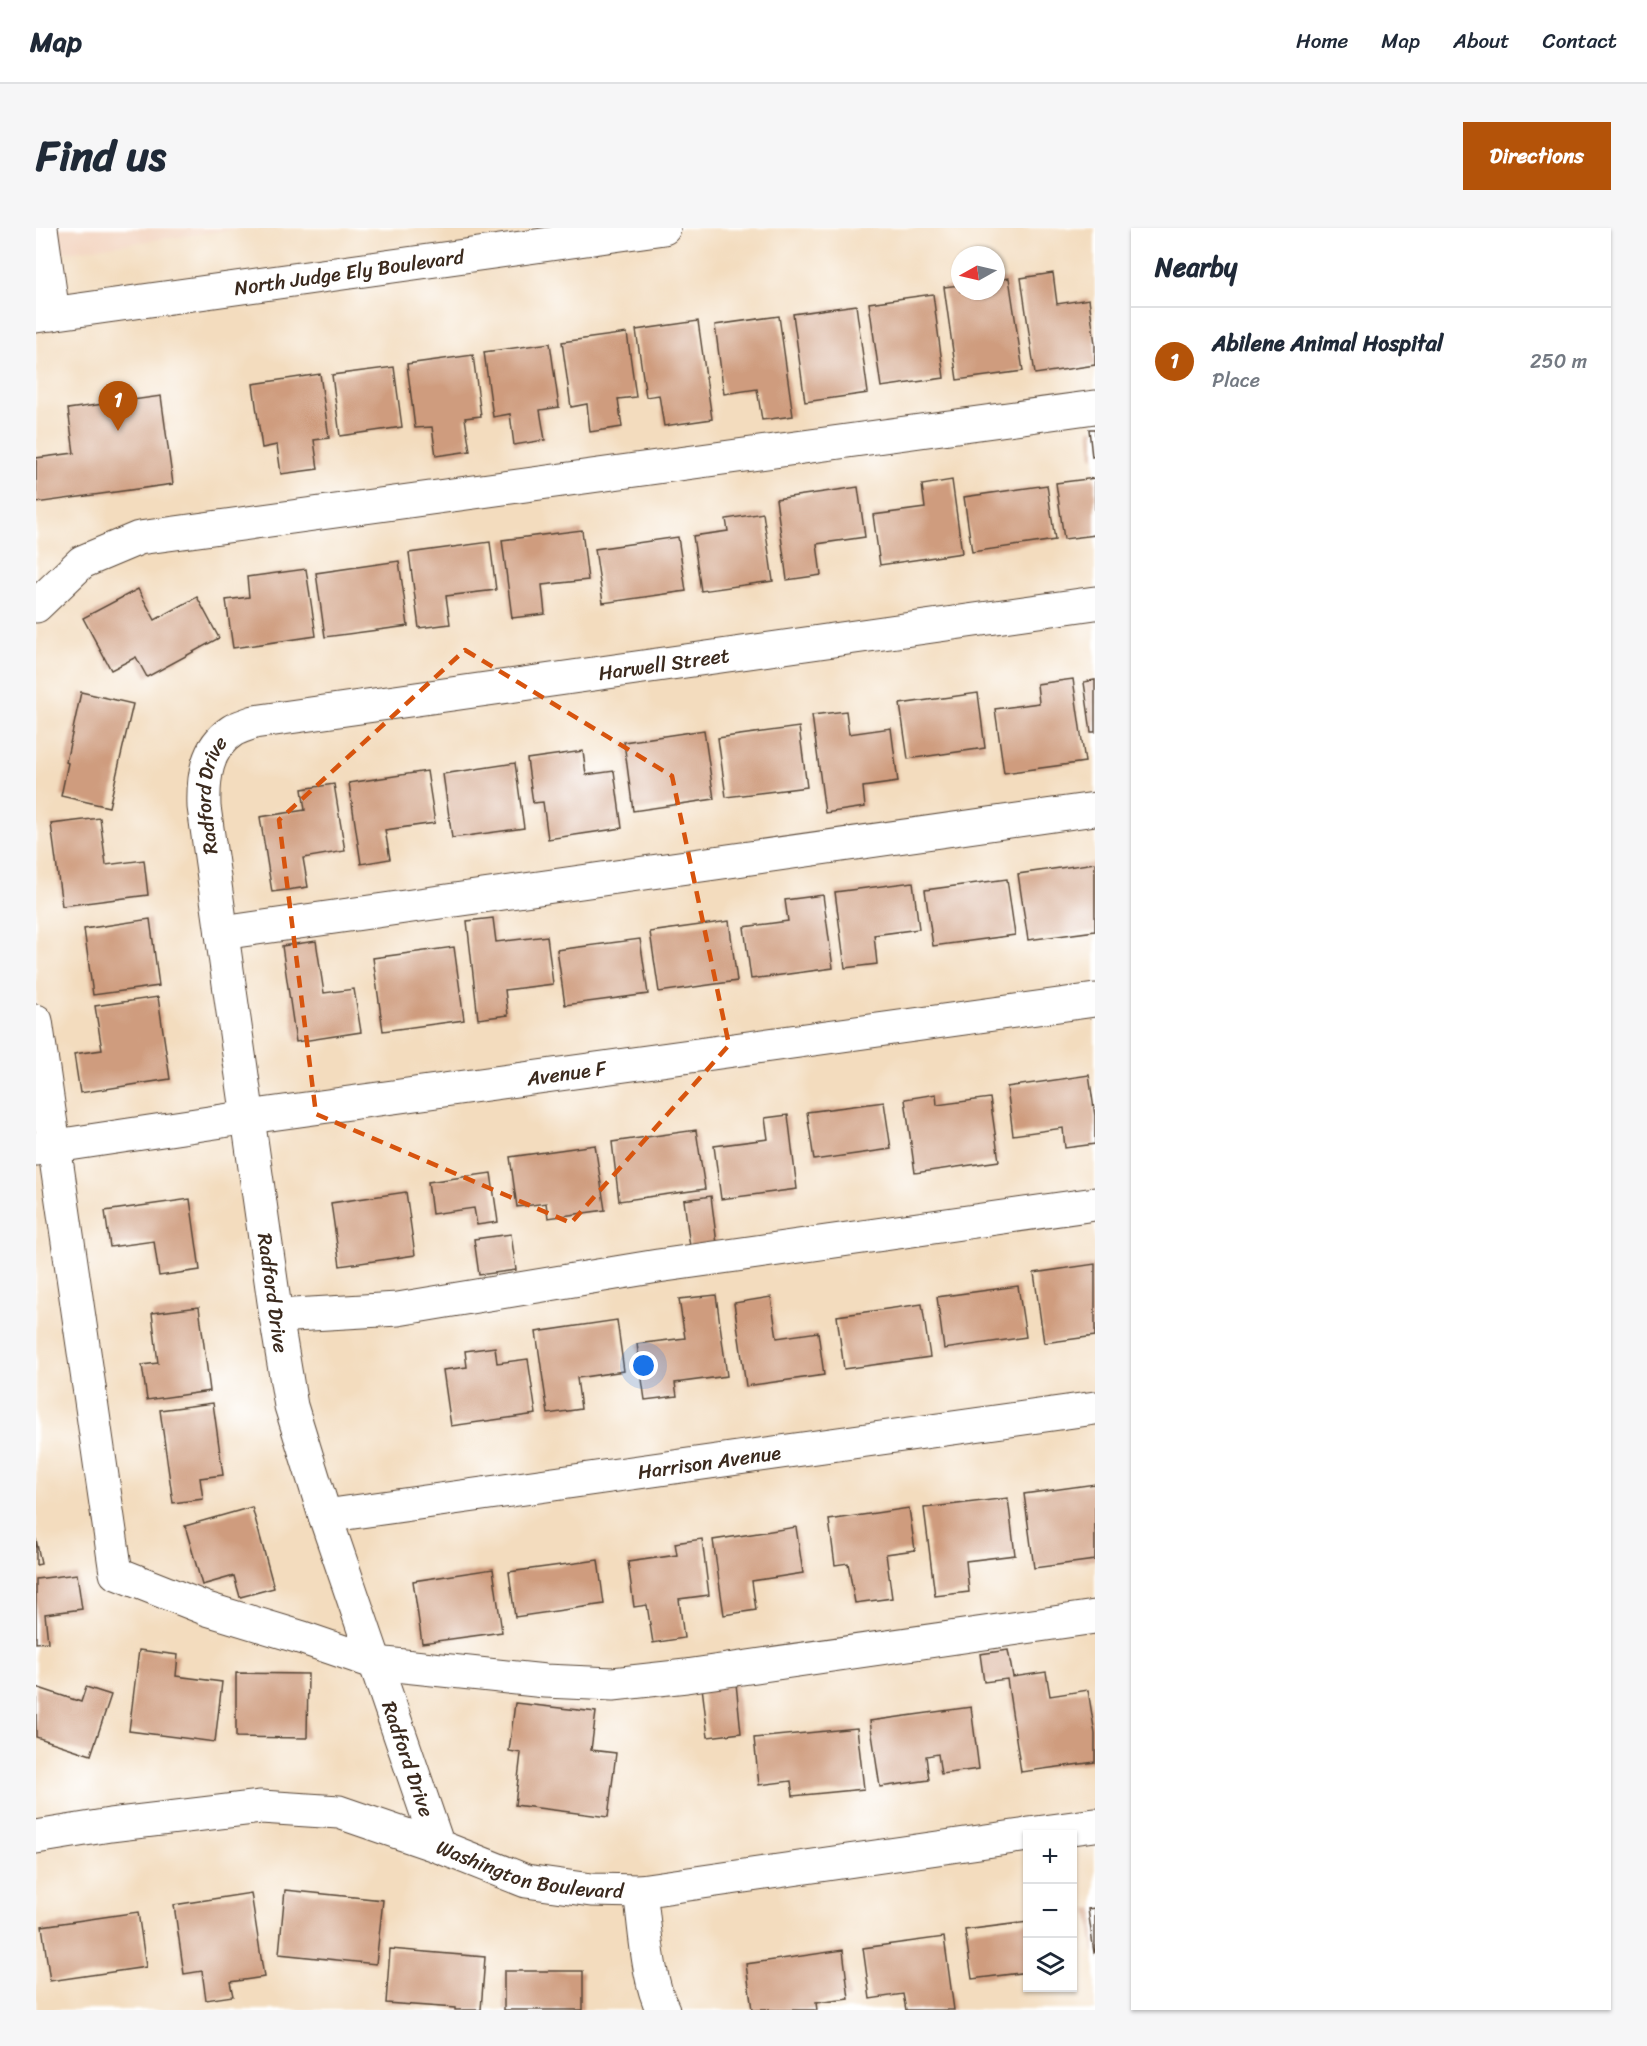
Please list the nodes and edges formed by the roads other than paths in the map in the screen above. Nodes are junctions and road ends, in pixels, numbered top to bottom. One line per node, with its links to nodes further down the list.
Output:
1 (41, 228): 4 (street)
2 (664, 228): 3 (street, North Judge Ely Boulevard)
3 (535, 237): 4 (street, North Judge Ely Boulevard)
4 (44, 315)
5 (1095, 407): 7 (street)
6 (1095, 603): 8 (street, Harwell Street)
7 (36, 606)
8 (232, 730): 10 (street, Radford Drive)
9 (1095, 809): 10 (street)
10 (222, 933): 13 (street, Radford Drive)
11 (1095, 1000): 13 (street, Avenue F)
12 (36, 1021): 14 (street)
13 (249, 1117): 14 (street, Avenue F); 16 (street, Radford Drive)
14 (45, 1147): 20 (street)
15 (1095, 1204): 16 (street)
16 (276, 1316): 18 (street, Radford Drive)
17 (1095, 1408): 18 (street, Harrison Avenue)
18 (325, 1516): 20 (street, Radford Drive)
19 (1095, 1617): 20 (street)
20 (376, 1663): 25 (street, Radford Drive)
21 (1095, 1825): 22 (street, Washington Boulevard)
22 (1062, 1830)
23 (1023, 1836): 26 (street, Washington Boulevard)
24 (36, 1837): 25 (street, Washington Boulevard)
25 (438, 1846): 26 (street, Washington Boulevard)
26 (640, 1891): 27 (street)
27 (663, 2010)

